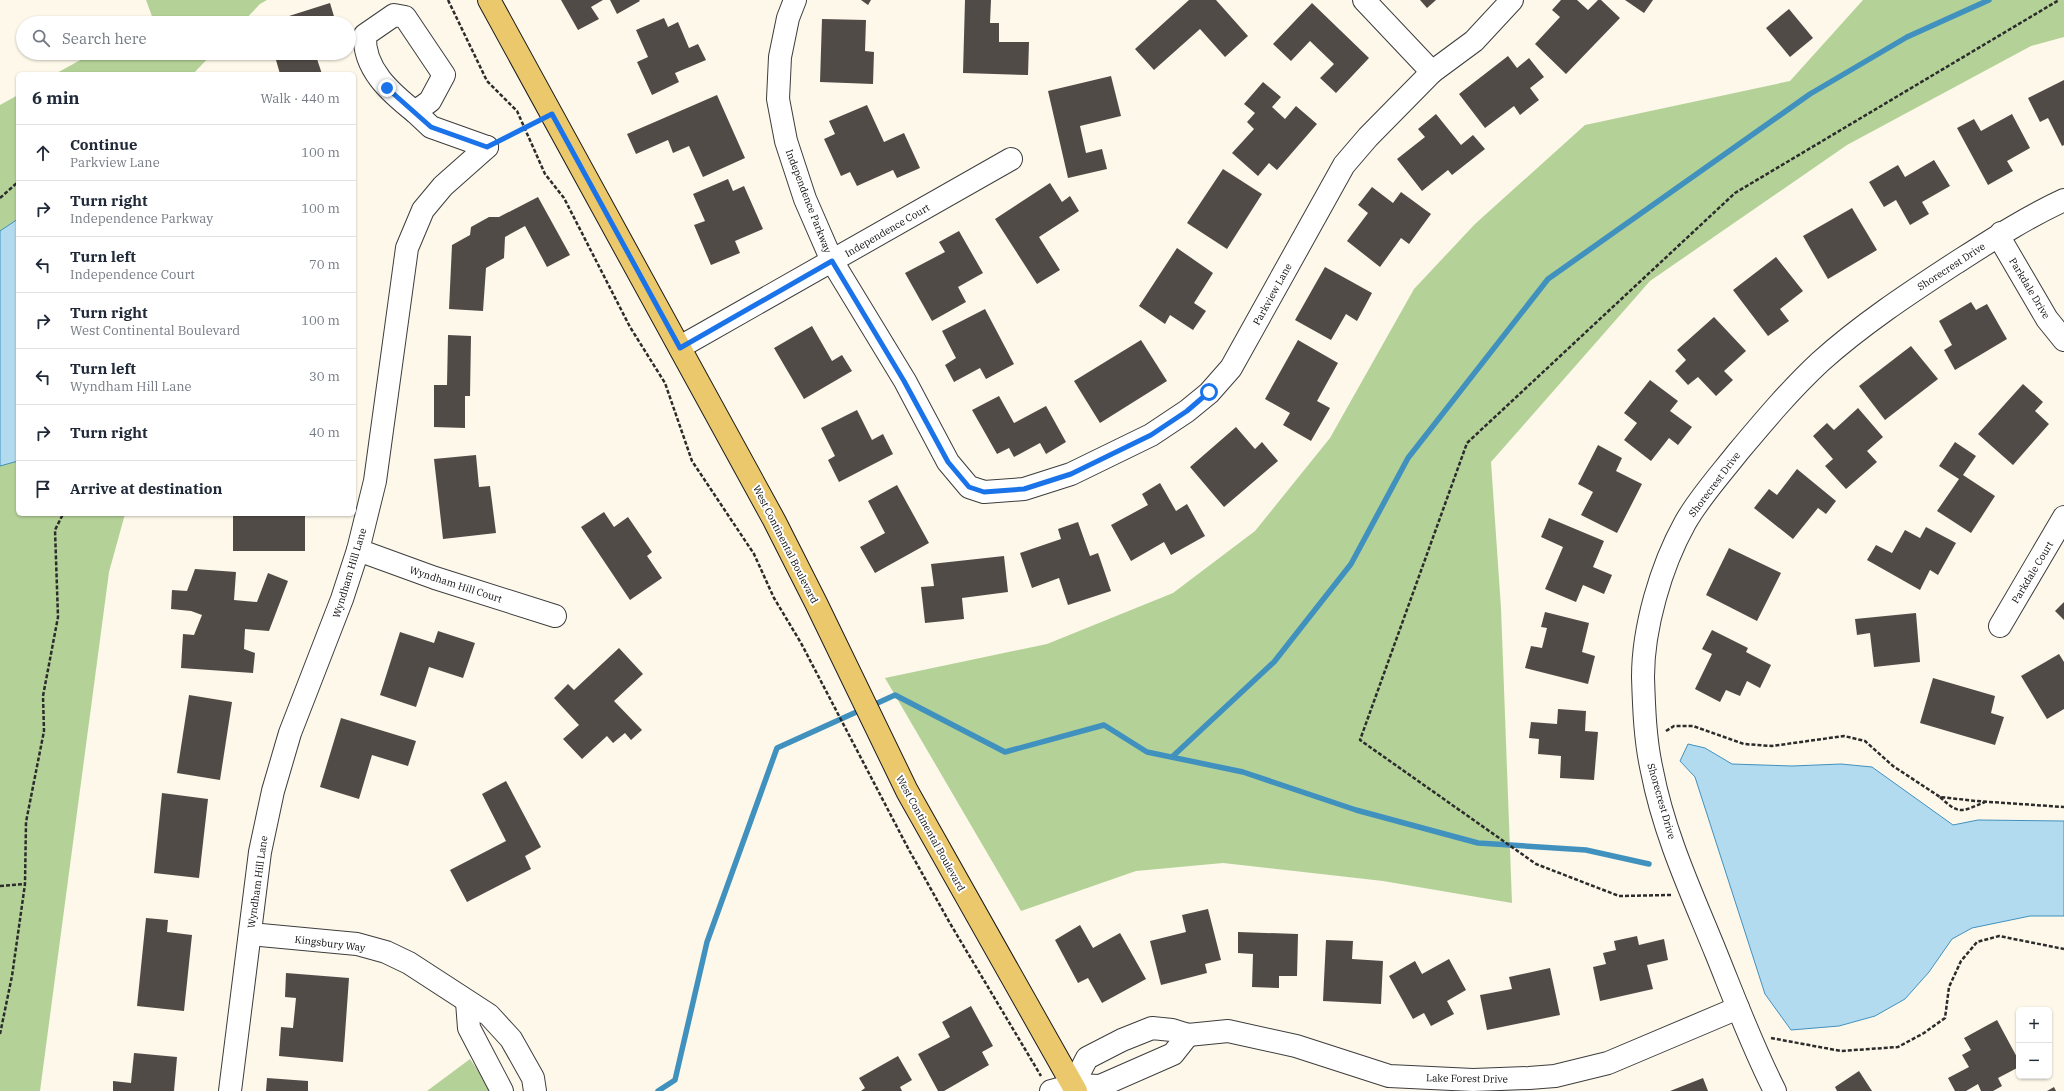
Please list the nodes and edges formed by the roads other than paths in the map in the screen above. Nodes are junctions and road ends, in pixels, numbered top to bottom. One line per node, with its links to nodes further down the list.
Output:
1 (489, 0): 12 (main road, West Continental Boulevard)
2 (795, 0): 10 (street, Independence Parkway)
3 (1364, 0): 5 (street)
4 (1512, 0): 5 (street, Parkview Lane)
5 (1432, 72): 13 (street, Parkview Lane)
6 (415, 112): 15 (street, Wyndham Hill Lane)
7 (1011, 159): 10 (street, Independence Court)
8 (2064, 200): 9 (street, Shorecrest Drive)
9 (2001, 233): 11 (street, Parkdale Drive); 20 (street, Shorecrest Drive)
10 (832, 261): 12 (street, Independence Court); 13 (street, Independence Parkway)
11 (2064, 340)
12 (680, 348): 26 (main road, West Continental Boulevard)
13 (969, 487)
14 (2064, 517): 17 (street, Parkdale Court)
15 (358, 550): 16 (street, Wyndham Hill Court); 18 (street, Wyndham Hill Lane)
16 (555, 616)
17 (2000, 626)
18 (250, 934): 19 (street, Kingsbury Way); 27 (street, Wyndham Hill Lane)
19 (467, 1002): 22 (street, Kingsbury Way); 23 (street)
20 (1738, 1008): 24 (street, Lake Forest Drive); 30 (street, Shorecrest Drive)
21 (1188, 1035): 24 (street, Lake Forest Drive); 26 (street); 26 (street, Lake Forest Drive)
22 (515, 1045): 23 (street); 29 (street, Kingsbury Way)
23 (487, 1062): 28 (street)
24 (1387, 1083)
25 (1048, 1086): 26 (street)
26 (1074, 1088)
27 (230, 1091)
28 (502, 1091)
29 (535, 1091)
30 (1775, 1091)

